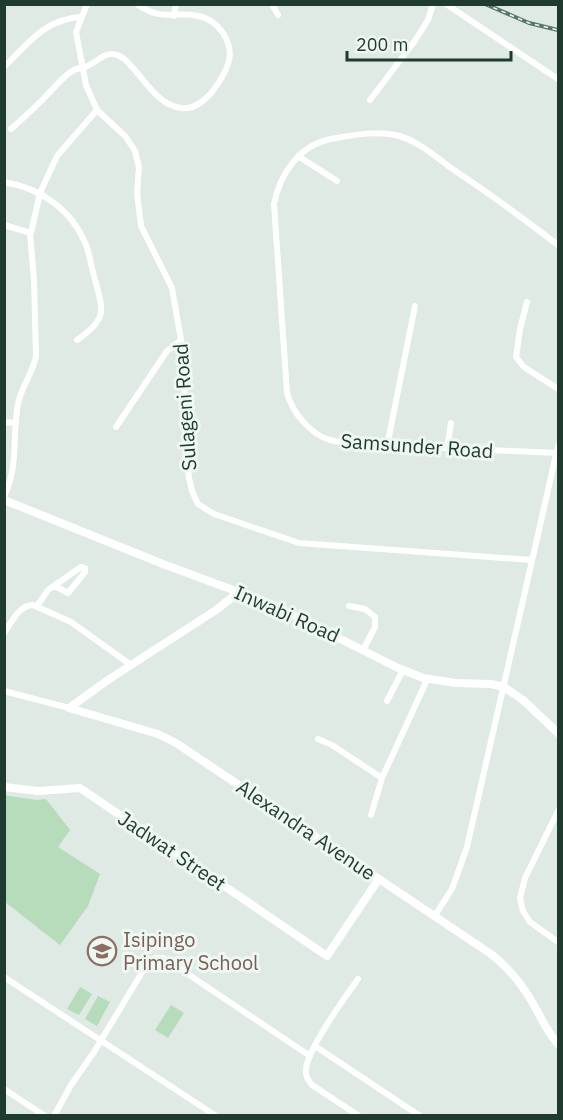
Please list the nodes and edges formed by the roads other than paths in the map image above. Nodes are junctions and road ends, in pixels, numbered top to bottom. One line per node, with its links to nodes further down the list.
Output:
1 (87, 4): 9 (street)
2 (137, 4): 8 (street)
3 (176, 4): 8 (street)
4 (272, 4): 7 (street)
5 (434, 4): 13 (street)
6 (446, 4): 12 (street)
7 (278, 15)
8 (174, 16): 11 (street)
9 (81, 17): 10 (street); 11 (street)
10 (4, 67)
11 (81, 68): 14 (street); 15 (street)
12 (558, 79)
13 (370, 100)
14 (97, 110): 19 (street); 26 (street, Sulageni Road)
15 (11, 129)
16 (298, 156): 17 (street); 22 (street); 32 (street, Samsunder Road)
17 (337, 181)
18 (4, 182): 19 (street)
19 (40, 193): 21 (street); 25 (street)
20 (4, 225): 21 (street)
21 (30, 234): 29 (street)
22 (558, 245)
23 (527, 302): 27 (street)
24 (415, 306): 32 (street)
25 (78, 340)
26 (181, 340): 31 (street); 36 (street, Sulageni Road)
27 (558, 389)
28 (4, 422): 29 (street)
29 (16, 423): 35 (street)
30 (452, 423): 33 (street)
31 (116, 427)
32 (387, 446): 33 (street, Samsunder Road)
33 (447, 449): 34 (street, Samsunder Road)
34 (558, 449): 36 (street)
35 (4, 498): 38 (street, Inwabi Road)
36 (532, 560): 46 (street)
37 (55, 586): 37 (street); 39 (street)
38 (239, 592): 42 (street, Inwabi Road); 43 (street)
39 (37, 606): 41 (street); 43 (street)
40 (349, 606): 42 (street)
41 (4, 633)
42 (363, 650): 44 (street, Inwabi Road)
43 (131, 665): 49 (street)
44 (403, 670): 45 (street, Inwabi Road); 48 (street)
45 (427, 680): 46 (street, Inwabi Road); 52 (street)
46 (504, 687): 50 (street); 57 (street)
47 (4, 691): 49 (street, Alexandra Avenue)
48 (387, 701)
49 (69, 708): 56 (street, Alexandra Avenue)
50 (558, 734)
51 (318, 739): 52 (street)
52 (382, 778): 55 (street)
53 (4, 787): 56 (street, Jadwat Street)
54 (558, 811): 58 (street)
55 (371, 815)
56 (378, 880): 57 (street, Alexandra Avenue)
57 (434, 917): 62 (street, Alexandra Avenue)
58 (558, 942)
59 (4, 977): 61 (street)
60 (358, 979): 63 (street)
61 (101, 1040): 64 (street); 67 (street); 68 (street)
62 (558, 1044)
63 (315, 1046): 64 (street); 70 (street)
64 (310, 1056): 69 (street)
65 (4, 1089): 66 (street)
66 (45, 1116)
67 (54, 1116)
68 (216, 1116)
69 (359, 1116)
70 (420, 1116)

